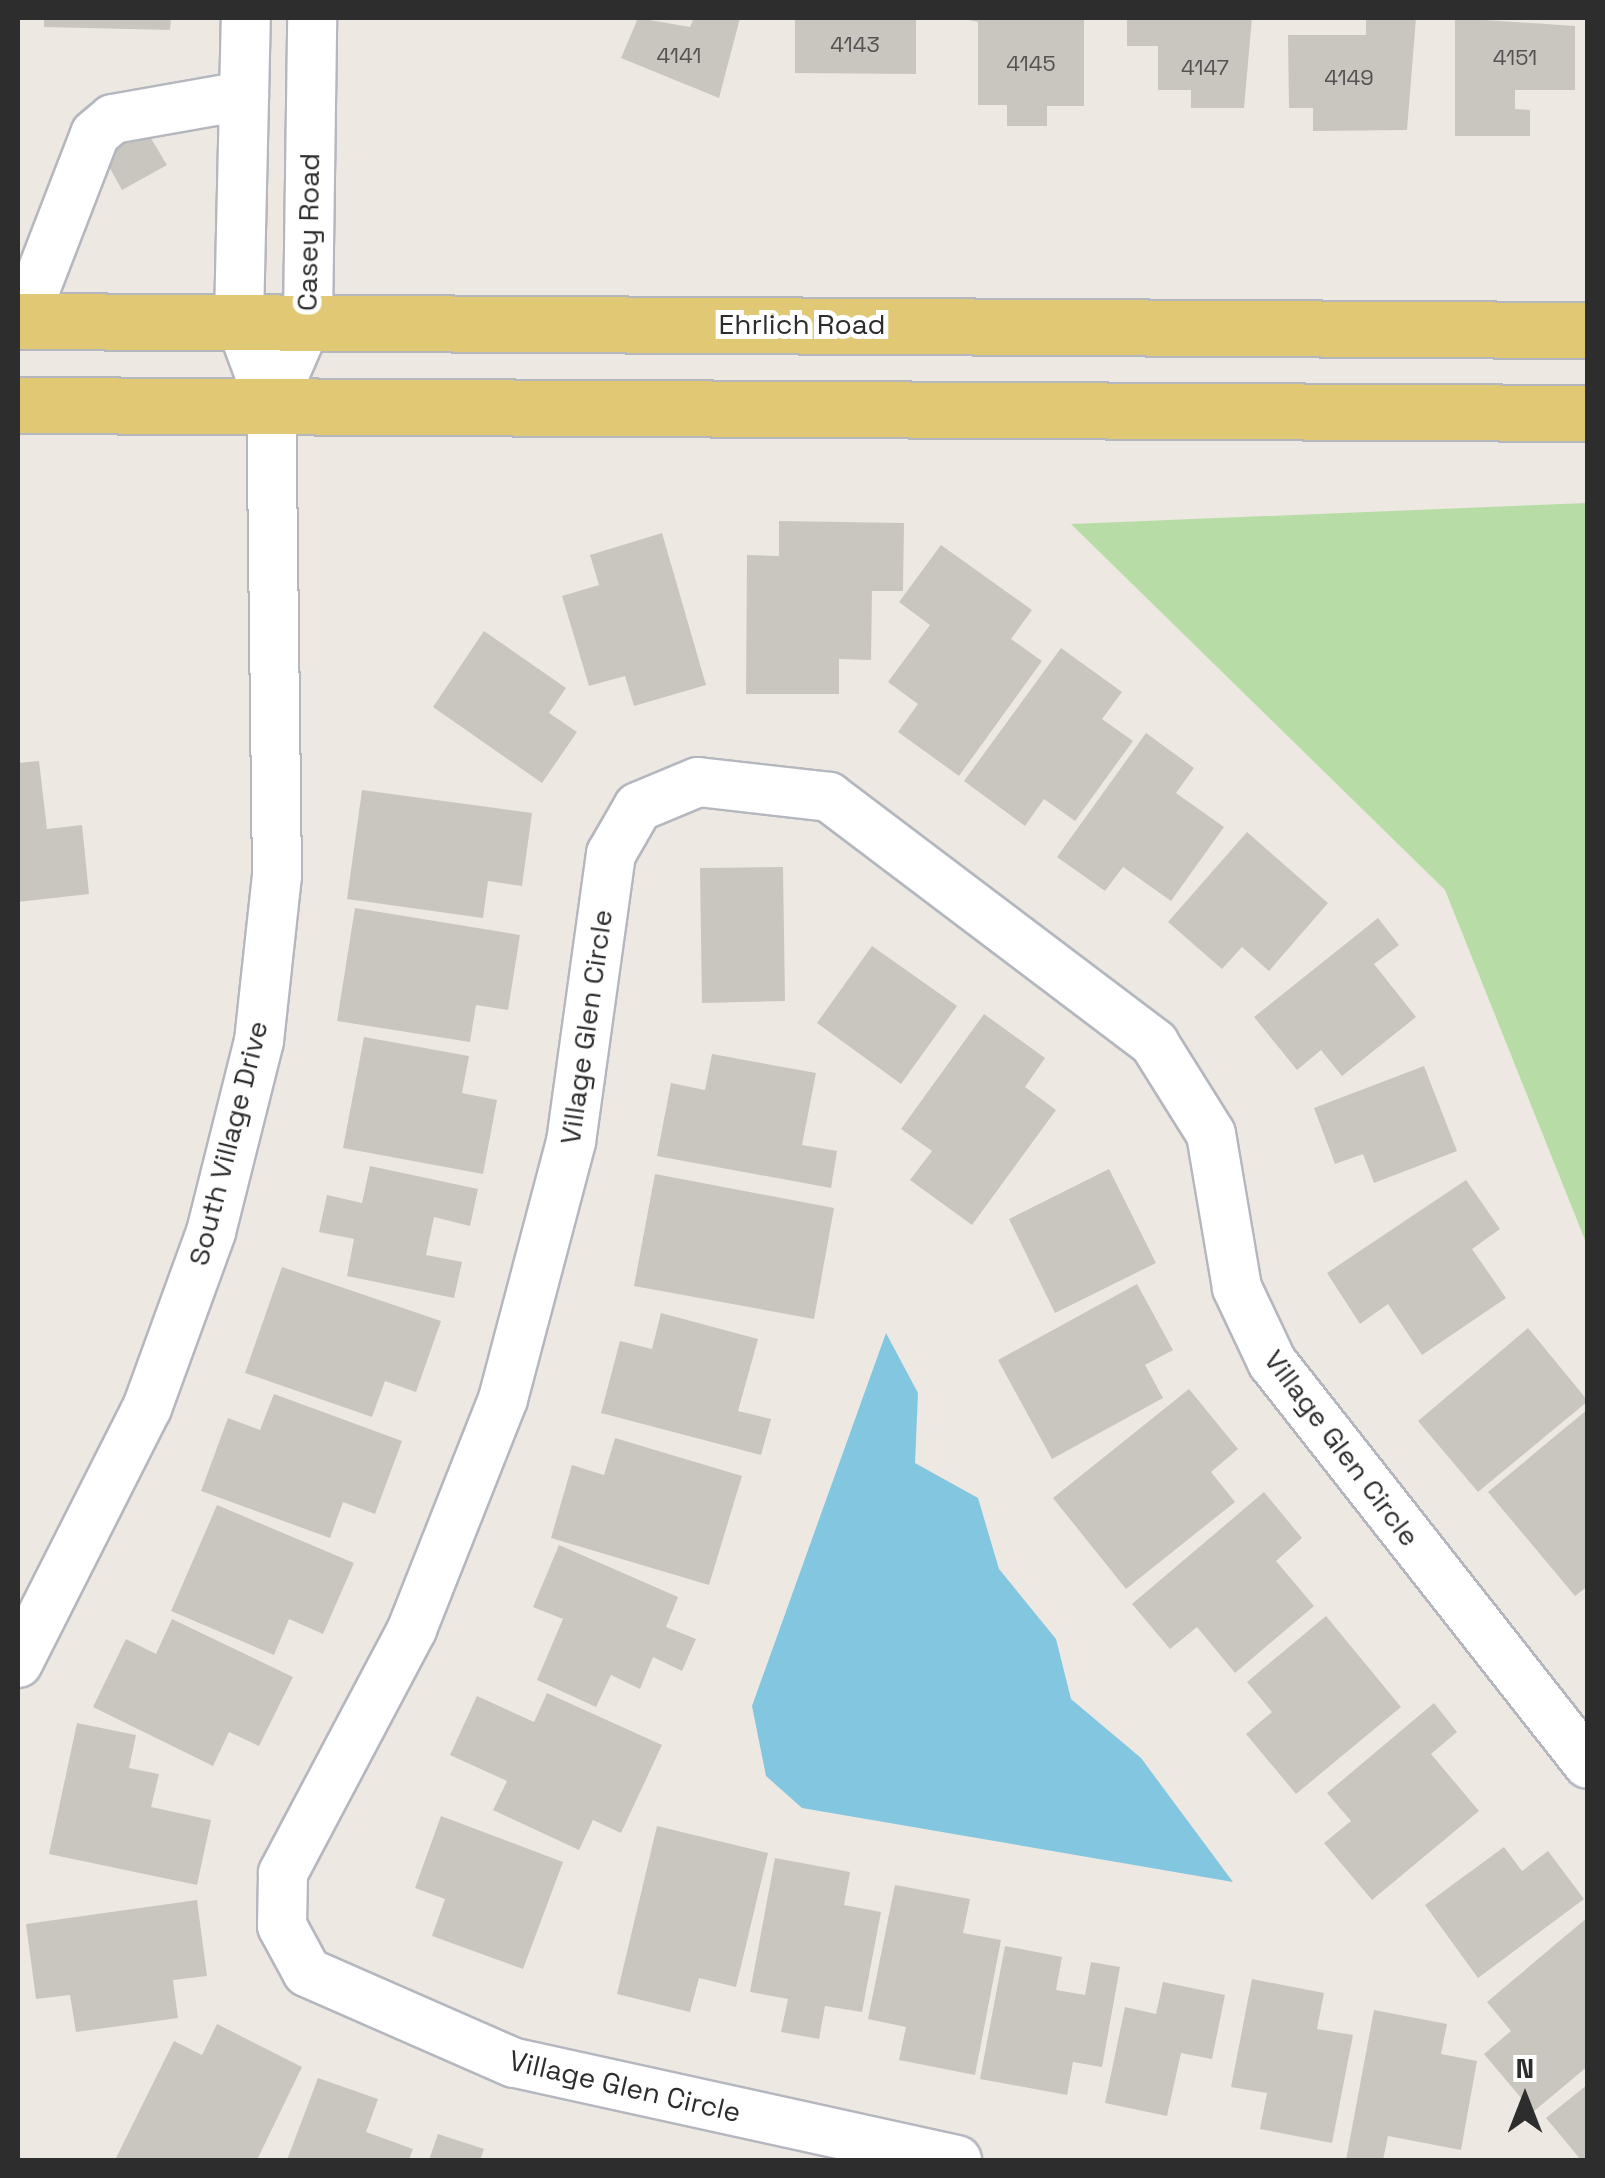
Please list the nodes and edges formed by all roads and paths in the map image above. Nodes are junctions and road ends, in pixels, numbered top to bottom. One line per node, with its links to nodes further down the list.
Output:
1 (246, 18): 3 (street)
2 (312, 18): 5 (street, Casey Road)
3 (244, 96): 4 (street); 6 (street)
4 (239, 319): 5 (main road, Ehrlich Road); 6 (main road, Ehrlich Road); 9 (street)
5 (308, 320): 7 (main road, Ehrlich Road); 9 (street, Casey Road)
6 (20, 321)
7 (1588, 330)
8 (18, 404): 9 (main road)
9 (271, 406): 10 (main road); 11 (street, South Village Drive)
10 (1588, 413)
11 (18, 1663)
12 (1588, 1764): 13 (street, Village Glen Circle)
13 (957, 2160)

